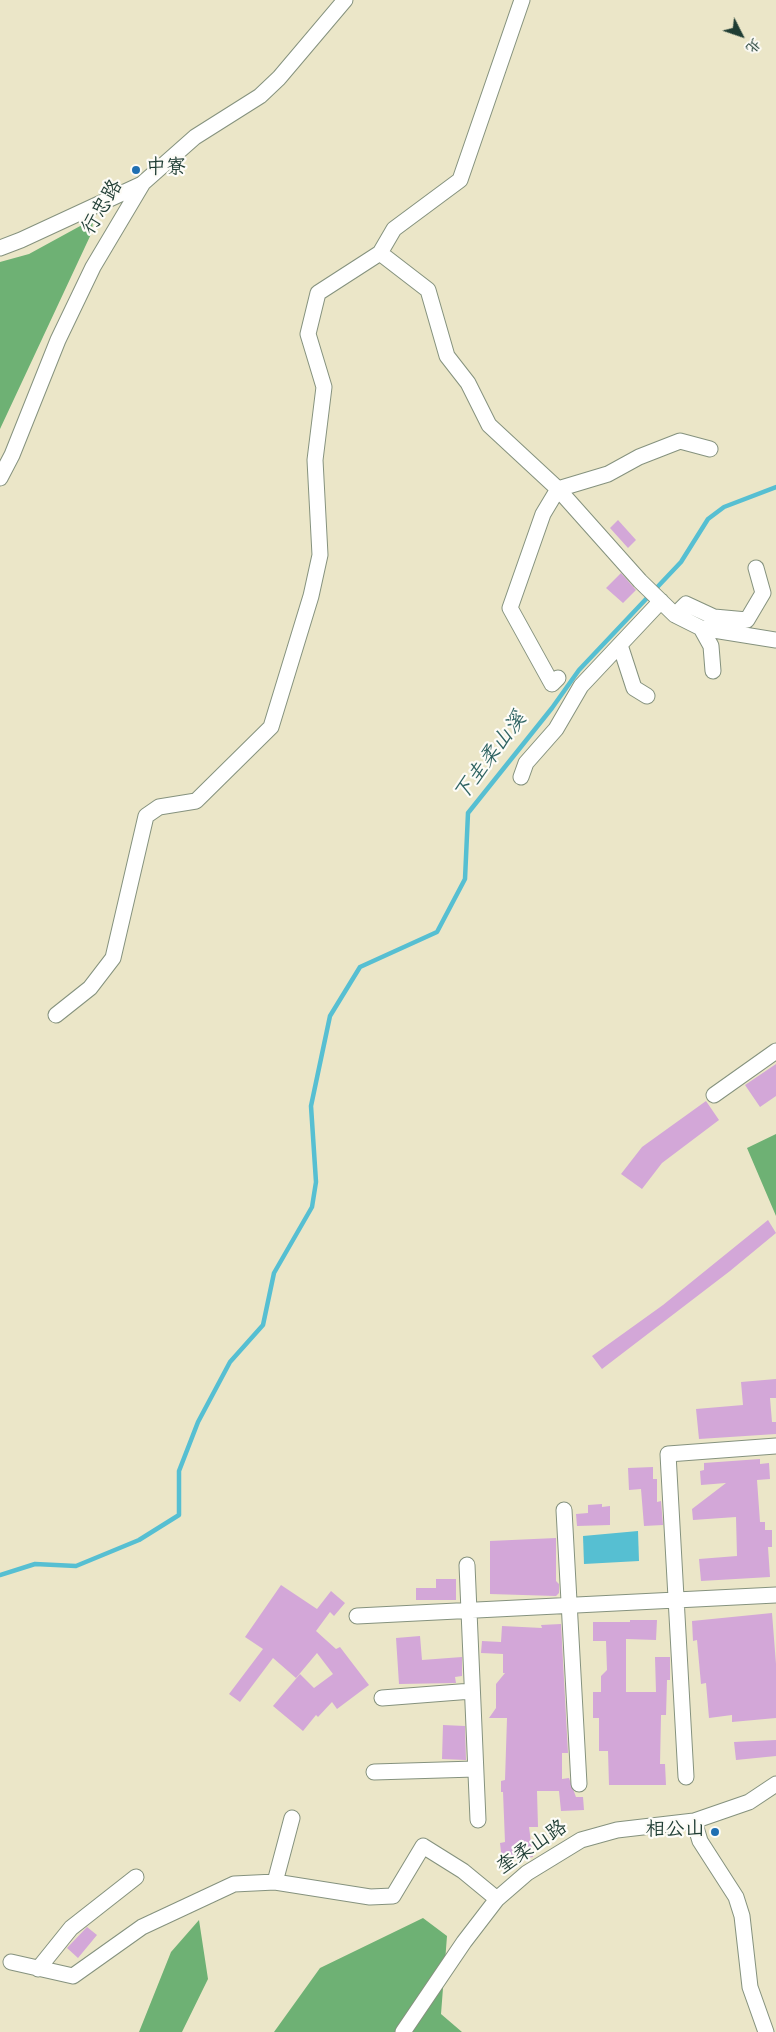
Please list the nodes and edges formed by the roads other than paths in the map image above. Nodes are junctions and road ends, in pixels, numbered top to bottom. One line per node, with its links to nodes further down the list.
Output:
1 (346, 0): 3 (street, 行忠路)
2 (522, 0): 5 (street)
3 (143, 184): 4 (street); 7 (street, 行忠路)
4 (0, 248)
5 (380, 253): 8 (street); 19 (street)
6 (710, 449): 8 (street)
7 (0, 478)
8 (558, 488): 10 (street); 16 (street)
9 (756, 568): 11 (street)
10 (658, 598): 11 (street); 14 (street)
11 (675, 615): 12 (street)
12 (701, 628): 13 (street); 15 (street)
13 (776, 640)
14 (620, 645): 17 (street); 18 (street)
15 (713, 671)
16 (558, 678)
17 (647, 696)
18 (521, 777)
19 (56, 1015)
20 (776, 1051): 21 (street)
21 (714, 1095)
22 (776, 1446): 26 (street)
23 (564, 1510): 27 (street)
24 (467, 1565): 28 (street)
25 (776, 1594): 26 (street)
26 (676, 1600): 27 (street); 34 (street)
27 (569, 1605): 28 (street); 35 (street)
28 (469, 1610): 29 (street); 30 (street)
29 (357, 1616)
30 (472, 1691): 31 (street); 32 (street)
31 (382, 1698)
32 (476, 1769): 33 (street); 38 (street)
33 (374, 1772)
34 (686, 1777)
35 (580, 1784)
36 (776, 1784): 39 (street, 奎柔山路)
37 (292, 1818): 41 (street)
38 (478, 1820)
39 (694, 1821): 42 (street, 奎柔山路); 46 (street)
40 (136, 1877): 44 (street)
41 (276, 1882): 42 (street); 44 (street)
42 (497, 1899): 45 (street, 奎柔山路)
43 (11, 1962): 44 (street)
44 (38, 1970)
45 (403, 2032)
46 (766, 2032)

